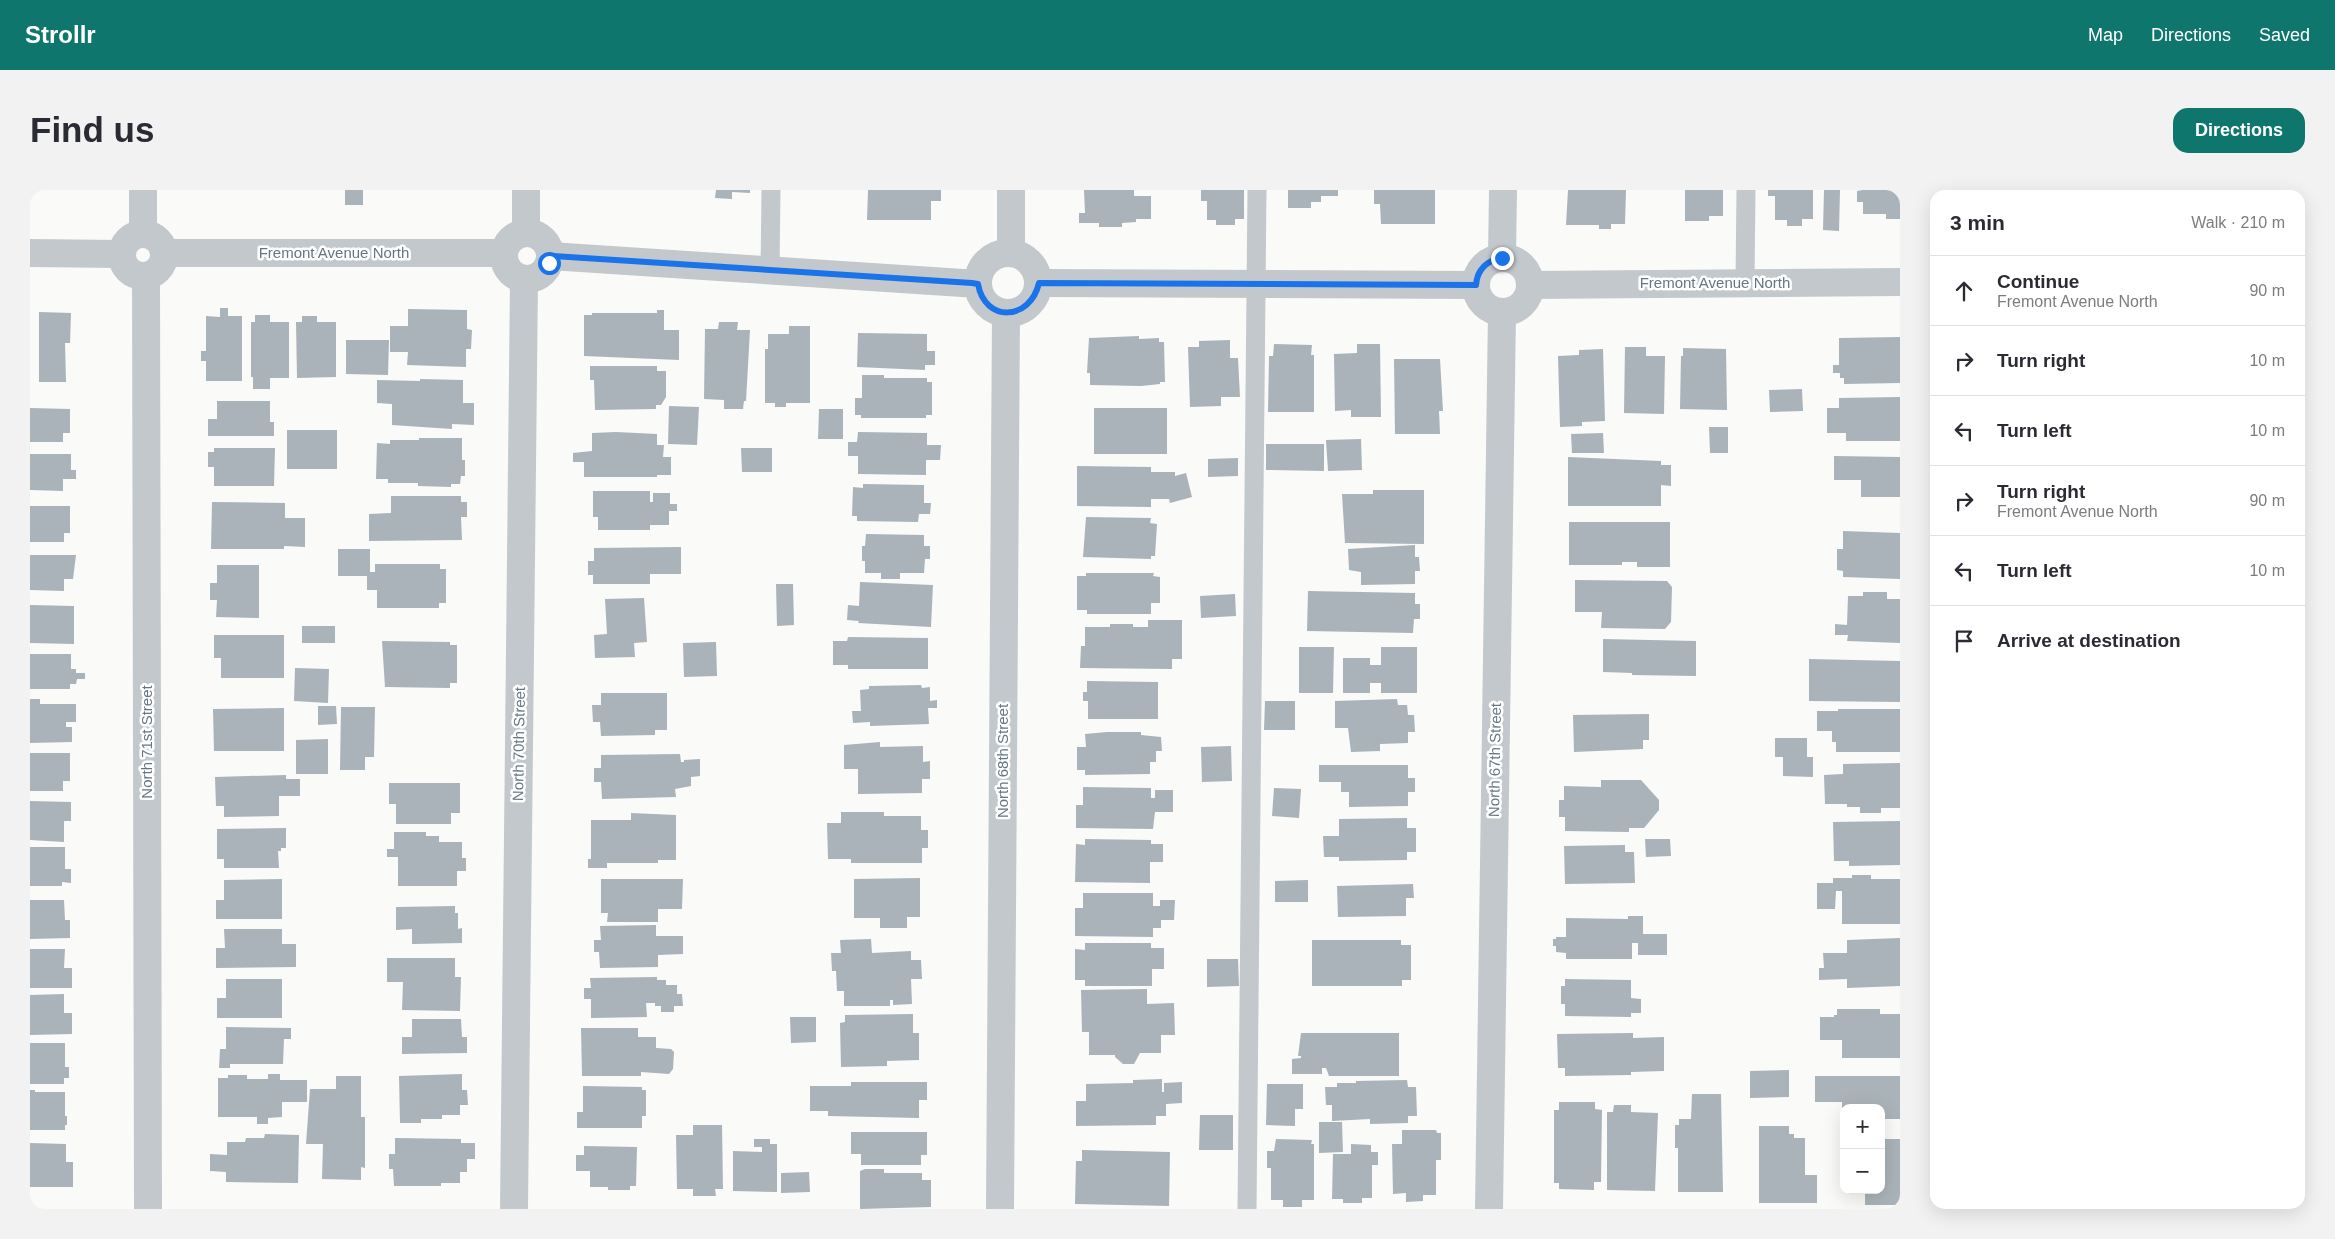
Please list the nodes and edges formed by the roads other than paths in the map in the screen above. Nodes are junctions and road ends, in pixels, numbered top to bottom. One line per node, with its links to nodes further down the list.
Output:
1 (143, 190): 8 (street)
2 (526, 190): 9 (street)
3 (771, 190): 17 (lane)
4 (1011, 190): 10 (street)
5 (1257, 190): 24 (lane)
6 (1503, 190): 16 (street)
7 (1746, 190): 22 (lane)
8 (143, 232): 12 (street); 13 (street)
9 (526, 232): 14 (street); 15 (street)
10 (1010, 252): 21 (street); 23 (street)
11 (30, 253): 13 (street)
12 (164, 253): 14 (street, Fremont Avenue North); 18 (street)
13 (122, 254): 18 (street)
14 (504, 254): 19 (street)
15 (550, 256): 17 (street); 19 (street)
16 (1502, 258): 25 (street); 26 (street)
17 (770, 271): 23 (street)
18 (146, 276): 29 (street, North 71st Street)
19 (524, 279): 30 (street, North 70th Street)
20 (1900, 282): 22 (street, Fremont Avenue North)
21 (1039, 283): 24 (street); 28 (street)
22 (1745, 283): 26 (street, Fremont Avenue North)
23 (978, 284): 28 (street)
24 (1256, 284): 25 (street); 32 (lane)
25 (1476, 285): 27 (street)
26 (1530, 285): 27 (street)
27 (1502, 312): 33 (street, North 67th Street)
28 (1006, 313): 31 (street, North 68th Street)
29 (148, 1209)
30 (514, 1209)
31 (1000, 1209)
32 (1247, 1209)
33 (1489, 1209)

